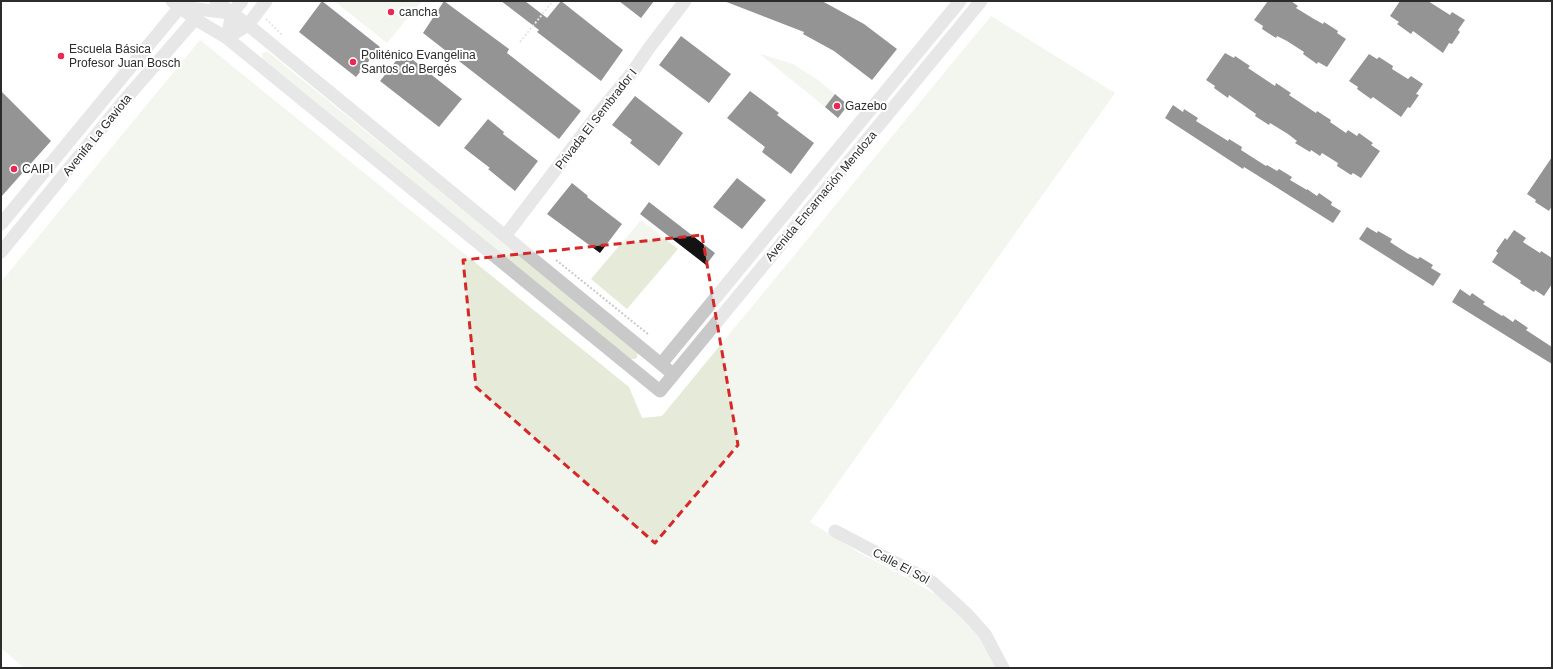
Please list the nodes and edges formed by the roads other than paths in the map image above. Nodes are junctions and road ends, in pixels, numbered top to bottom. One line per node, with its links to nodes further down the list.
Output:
1 (216, 1): 8 (street)
2 (242, 1): 8 (street)
3 (266, 1): 10 (street)
4 (685, 1): 13 (street, Privada El Sembrador I)
5 (960, 1): 15 (street, Avenida Encarnación Mendoza)
6 (982, 1): 16 (street, Avenida Encarnación Mendoza)
7 (176, 4): 8 (street); 9 (street); 12 (street, Avenifa La Gaviota)
8 (232, 13): 10 (street); 11 (street)
9 (195, 19): 11 (street); 14 (street, Avenifa La Gaviota)
10 (248, 25): 11 (street); 13 (street)
11 (227, 38): 16 (street, Avenida Encarnación Mendoza)
12 (1, 224)
13 (505, 236): 15 (street)
14 (1, 252)
15 (661, 364): 16 (street)
16 (674, 374)
17 (835, 531): 18 (street, Calle El Sol)
18 (1003, 668)

